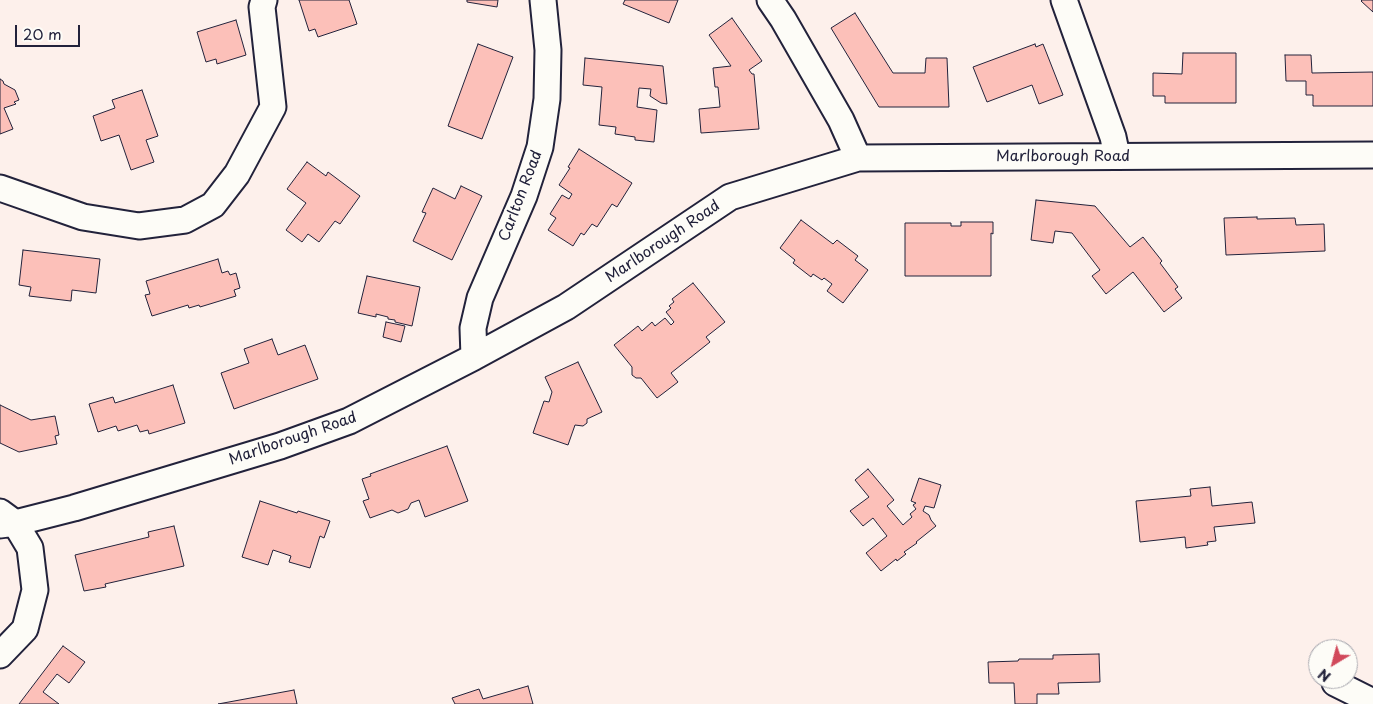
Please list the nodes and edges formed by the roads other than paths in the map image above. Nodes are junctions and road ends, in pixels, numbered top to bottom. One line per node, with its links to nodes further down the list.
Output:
1 (264, 0): 8 (street)
2 (543, 0): 9 (street, Carlton Road)
3 (770, 0): 7 (street)
4 (1064, 0): 6 (street)
5 (1373, 155): 6 (street, Marlborough Road)
6 (1117, 156): 7 (street, Marlborough Road)
7 (858, 158): 9 (street, Marlborough Road)
8 (0, 188)
9 (474, 357): 10 (street, Marlborough Road)
10 (5, 520): 11 (street)
11 (0, 655)
12 (1346, 689): 13 (street)
13 (1373, 702)

